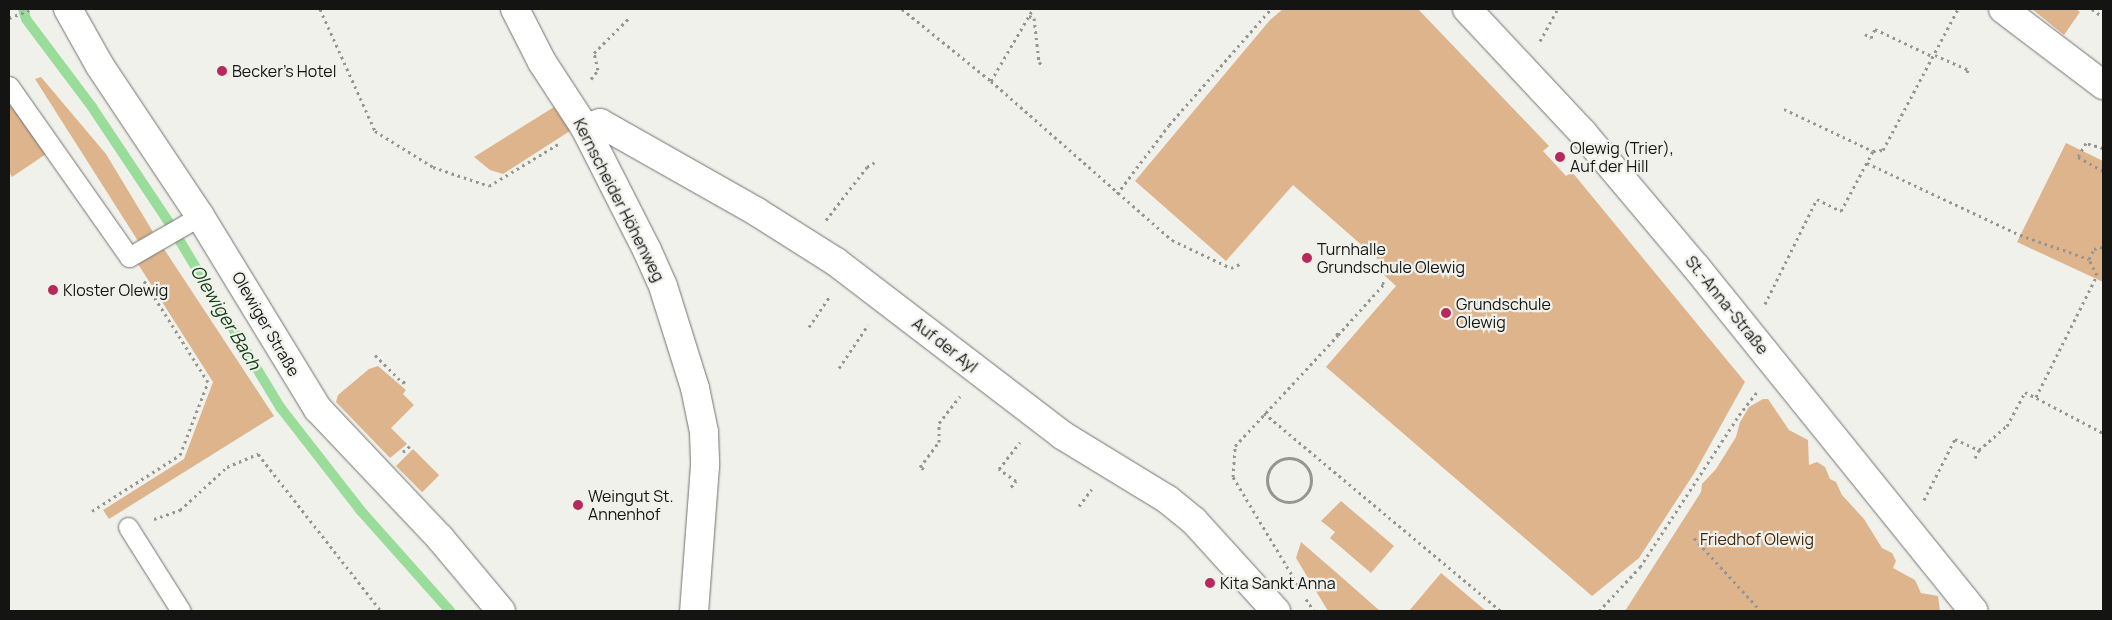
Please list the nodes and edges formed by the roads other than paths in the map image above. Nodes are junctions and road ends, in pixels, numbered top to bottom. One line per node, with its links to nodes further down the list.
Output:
1 (68, 9): 8 (street, Olewiger Straße)
2 (515, 9): 7 (street, Kernscheider Höhenweg)
3 (1467, 9): 14 (street, St.-Anna-Straße)
4 (2003, 9): 5 (street)
5 (2103, 85)
6 (9, 86): 8 (lane)
7 (584, 128): 12 (street, Kernscheider Höhenweg); 13 (street, Auf der Ayl)
8 (192, 220): 11 (street, Olewiger Straße)
9 (128, 527): 10 (lane)
10 (181, 611)
11 (501, 611)
12 (694, 611)
13 (1276, 611)
14 (1974, 611)

